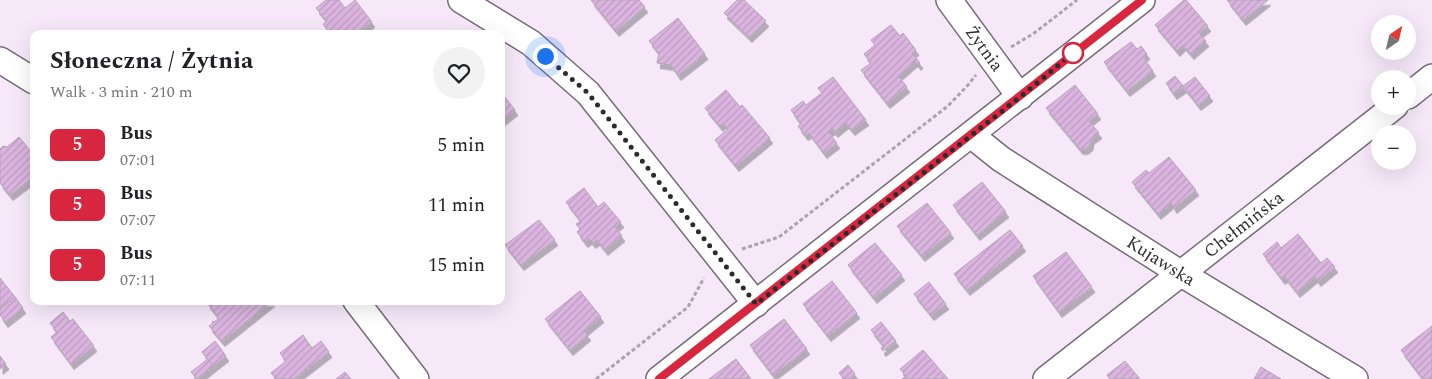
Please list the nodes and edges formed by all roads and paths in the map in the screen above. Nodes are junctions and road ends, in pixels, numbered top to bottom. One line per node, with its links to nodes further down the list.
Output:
1 (461, 0): 17 (street)
2 (950, 0): 11 (street, Żytnia)
3 (1077, 0): 5 (path)
4 (1142, 0): 11 (street)
5 (1009, 48)
6 (0, 60): 9 (street)
7 (978, 72): 14 (path)
8 (1432, 77): 10 (street)
9 (30, 79)
10 (1416, 90)
11 (1020, 97): 13 (street)
12 (1383, 115): 15 (street, Chełmińska)
13 (971, 135): 15 (street, Kujawska); 17 (street)
14 (738, 252)
15 (1180, 273): 22 (street, Chełmińska); 23 (street, Kujawska)
16 (705, 276): 20 (path)
17 (756, 304): 21 (street)
18 (359, 305): 19 (street)
19 (416, 379)
20 (596, 379)
21 (659, 379)
22 (1046, 379)
23 (1355, 379)

